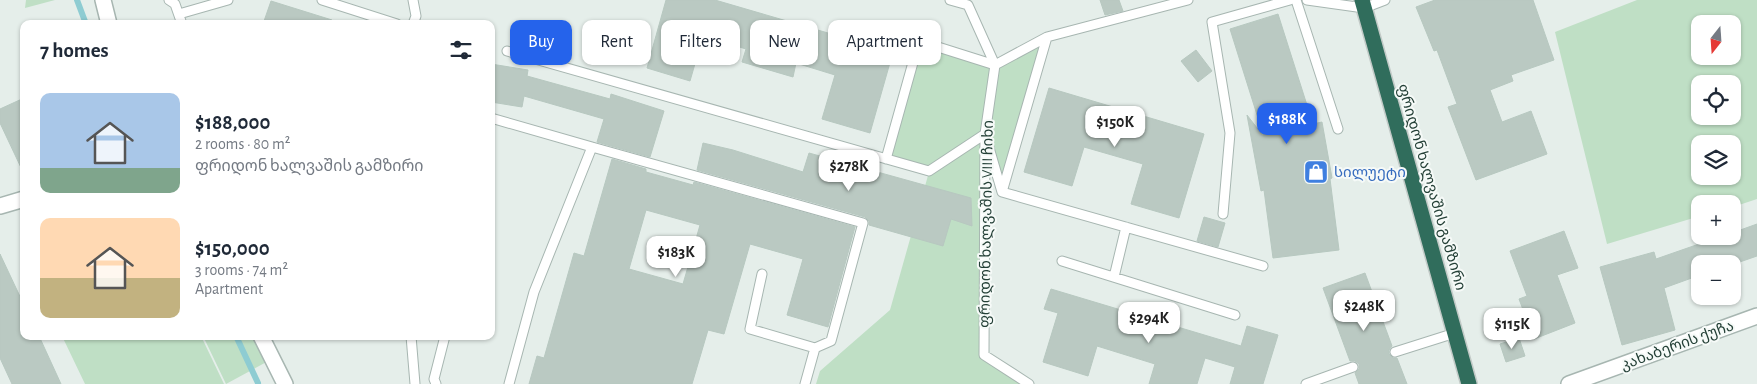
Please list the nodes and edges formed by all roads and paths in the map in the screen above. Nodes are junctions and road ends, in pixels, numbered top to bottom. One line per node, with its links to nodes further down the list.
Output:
1 (103, 0): 14 (street)
2 (169, 0): 13 (lane)
3 (228, 0): 13 (lane)
4 (322, 0): 16 (lane)
5 (413, 0): 17 (lane)
6 (950, 0): 20 (lane)
7 (1188, 0): 18 (lane)
8 (1290, 0): 29 (lane)
9 (1296, 0): 22 (lane)
10 (1307, 0): 12 (lane)
11 (1385, 0): 12 (lane)
12 (1363, 4): 37 (highway, ფრიდონ ხალვაშის გამზირი)
13 (179, 14): 15 (lane)
14 (108, 20)
15 (181, 20)
16 (384, 20)
17 (414, 20)
18 (1047, 37): 20 (lane); 26 (lane)
19 (507, 51): 25 (lane)
20 (995, 65): 23 (lane, ფრიდონ ხალვაშის VIII ჩიხი); 25 (lane)
21 (495, 119): 24 (lane)
22 (1338, 129)
23 (985, 134): 25 (lane); 26 (lane); 49 (lane, ფრიდონ ხალვაშის VIII ჩიხი)
24 (592, 147): 41 (lane); 47 (lane)
25 (886, 159)
26 (1002, 192): 30 (lane)
27 (20, 200): 28 (street)
28 (0, 206)
29 (1224, 214)
30 (1126, 227): 32 (lane); 34 (lane)
31 (1062, 261): 34 (lane)
32 (1263, 266)
33 (762, 274): 41 (lane)
34 (1114, 277): 35 (lane)
35 (1235, 314)
36 (1757, 316): 52 (street, კახაბერის ქუჩა)
37 (1455, 333): 42 (lane); 51 (highway, ფრიდონ ხალვაშის გამზირი)
38 (263, 340): 44 (street)
39 (411, 340): 45 (lane)
40 (444, 340): 46 (lane)
41 (815, 348): 48 (lane)
42 (1395, 352)
43 (1353, 367): 50 (lane)
44 (285, 384)
45 (414, 384)
46 (436, 384)
47 (509, 384)
48 (806, 384)
49 (1029, 384)
50 (1306, 384)
51 (1470, 384)
52 (1569, 384)

